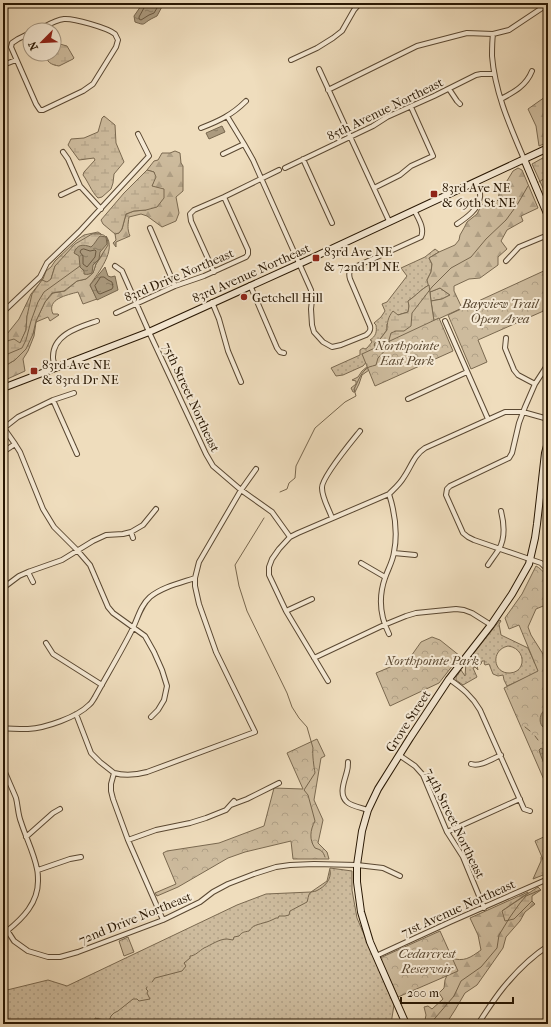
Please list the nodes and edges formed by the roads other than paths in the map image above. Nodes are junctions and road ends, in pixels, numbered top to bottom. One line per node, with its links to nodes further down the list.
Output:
1 (10, 3): 3 (main road)
2 (358, 4): 9 (street)
3 (3, 6)
4 (547, 6): 6 (street)
5 (56, 22): 8 (street)
6 (492, 34): 13 (street); 15 (street)
7 (22, 37): 8 (street)
8 (16, 60): 10 (street)
9 (291, 60)
10 (3, 65)
11 (319, 69): 15 (street)
12 (532, 71): 16 (street)
13 (494, 74): 14 (street, 85th Avenue Northeast); 16 (street)
14 (450, 88): 18 (street); 19 (street, 85th Avenue Northeast)
15 (328, 90): 23 (street)
16 (500, 99): 29 (street)
17 (246, 101): 20 (street)
18 (460, 104)
19 (411, 107): 23 (street, 85th Avenue Northeast); 35 (street)
20 (227, 116): 21 (street); 24 (street)
21 (200, 128)
22 (138, 134): 38 (street)
23 (351, 137): 28 (street, 85th Avenue Northeast); 35 (street)
24 (244, 144): 27 (street); 32 (street)
25 (548, 148): 29 (street, 83rd Avenue Northeast)
26 (63, 152): 34 (street)
27 (223, 154)
28 (303, 159): 30 (street, 85th Avenue Northeast); 42 (street)
29 (524, 159): 33 (street, 83rd Avenue Northeast); 40 (street)
30 (285, 168)
31 (278, 170): 32 (street)
32 (262, 178): 37 (street); 47 (street)
33 (476, 181): 39 (street, 83rd Avenue Northeast); 43 (street)
34 (80, 186): 36 (street); 38 (street)
35 (374, 188): 41 (street)
36 (62, 195)
37 (224, 196): 49 (street); 49 (street, 83rd Drive Northeast)
38 (101, 209): 54 (street)
39 (414, 210): 41 (street, 83rd Avenue Northeast); 47 (street)
40 (548, 216)
41 (390, 221): 47 (street, 83rd Avenue Northeast)
42 (332, 223)
43 (457, 224)
44 (150, 228): 51 (street)
45 (548, 235): 46 (street)
46 (506, 261)
47 (299, 264): 50 (street, 83rd Avenue Northeast)
48 (115, 266): 53 (street, 75th Street Northeast)
49 (214, 272): 51 (street, 83rd Drive Northeast)
50 (250, 285): 52 (street, 83rd Avenue Northeast); 60 (street)
51 (176, 286): 53 (street, 83rd Drive Northeast)
52 (212, 302): 58 (street, 83rd Avenue Northeast); 64 (street)
53 (137, 304): 55 (street, 83rd Drive Northeast); 58 (street, 75th Street Northeast)
54 (3, 312)
55 (116, 313)
56 (97, 321): 62 (street)
57 (445, 321): 63 (street)
58 (149, 332): 62 (street, 83rd Avenue Northeast); 80 (street, 75th Street Northeast)
59 (506, 338): 65 (street)
60 (284, 353)
61 (548, 364): 65 (street)
62 (55, 367): 66 (street, 83rd Avenue Northeast)
63 (467, 372): 68 (street); 71 (street)
64 (241, 382)
65 (535, 384): 70 (street)
66 (3, 388)
67 (74, 393): 69 (street)
68 (408, 399)
69 (53, 400): 73 (street); 78 (street)
70 (523, 412): 71 (street); 72 (street); 88 (street)
71 (488, 419): 81 (street)
72 (548, 419)
73 (3, 428): 76 (street)
74 (360, 431): 84 (street)
75 (548, 442): 92 (street, Grove Street)
76 (15, 444): 77 (street); 89 (street)
77 (3, 452)
78 (77, 454)
79 (256, 469): 80 (street)
80 (241, 490): 86 (street, 75th Street Northeast); 98 (street)
81 (389, 494): 84 (street); 90 (street)
82 (156, 509): 85 (street)
83 (501, 511): 88 (street)
84 (332, 518): 86 (street)
85 (131, 532): 87 (street); 89 (street)
86 (290, 537): 102 (street)
87 (133, 538)
88 (499, 549): 92 (street); 94 (street)
89 (77, 550): 96 (street); 105 (street)
90 (394, 553): 91 (street); 97 (street)
91 (415, 555)
92 (530, 559): 95 (street); 104 (street, Grove Street)
93 (361, 563): 97 (street)
94 (488, 565)
95 (548, 570)
96 (28, 572): 99 (street); 100 (street)
97 (385, 577): 103 (street)
98 (195, 578): 105 (street); 120 (street)
99 (33, 582)
100 (3, 588)
101 (312, 598): 102 (street)
102 (286, 611): 108 (street)
103 (384, 625): 104 (street); 106 (street); 108 (street)
104 (491, 625): 109 (street, Grove Street)
105 (133, 628): 111 (street); 113 (street)
106 (389, 634)
107 (46, 643): 111 (street)
108 (314, 658): 110 (street)
109 (449, 680): 115 (street, Grove Street); 116 (street)
110 (328, 681)
111 (102, 685): 112 (street)
112 (76, 714): 114 (street); 120 (street)
113 (151, 717)
114 (3, 728)
115 (399, 755): 128 (street, Grove Street); 130 (street, 74th Street Northeast)
116 (501, 755): 118 (street); 124 (street)
117 (348, 762): 128 (street)
118 (471, 764)
119 (3, 767): 121 (street)
120 (114, 773): 132 (street)
121 (8, 780): 122 (street); 131 (street)
122 (3, 782)
123 (280, 784): 126 (street)
124 (520, 799): 129 (street); 130 (street)
125 (234, 801): 126 (street)
126 (230, 806): 132 (street)
127 (60, 809): 131 (street)
128 (368, 810): 134 (street, Grove Street)
129 (530, 811)
130 (448, 832): 138 (street, 74th Street Northeast)
131 (26, 837): 135 (street)
132 (128, 840): 139 (street)
133 (81, 857): 135 (street)
134 (357, 866): 136 (street, 72nd Drive Northeast); 139 (street, 72nd Drive Northeast); 143 (street, Grove Street)
135 (38, 870): 141 (street)
136 (400, 876)
137 (548, 879): 138 (street, 71st Avenue Northeast)
138 (484, 908): 143 (street, 71st Avenue Northeast)
139 (162, 920): 141 (street, 72nd Drive Northeast)
140 (3, 924): 141 (street)
141 (6, 931)
142 (548, 946): 146 (street)
143 (376, 956): 145 (street, Grove Street)
144 (548, 1017): 147 (street)
145 (406, 1024)
146 (478, 1024)
147 (543, 1024)

